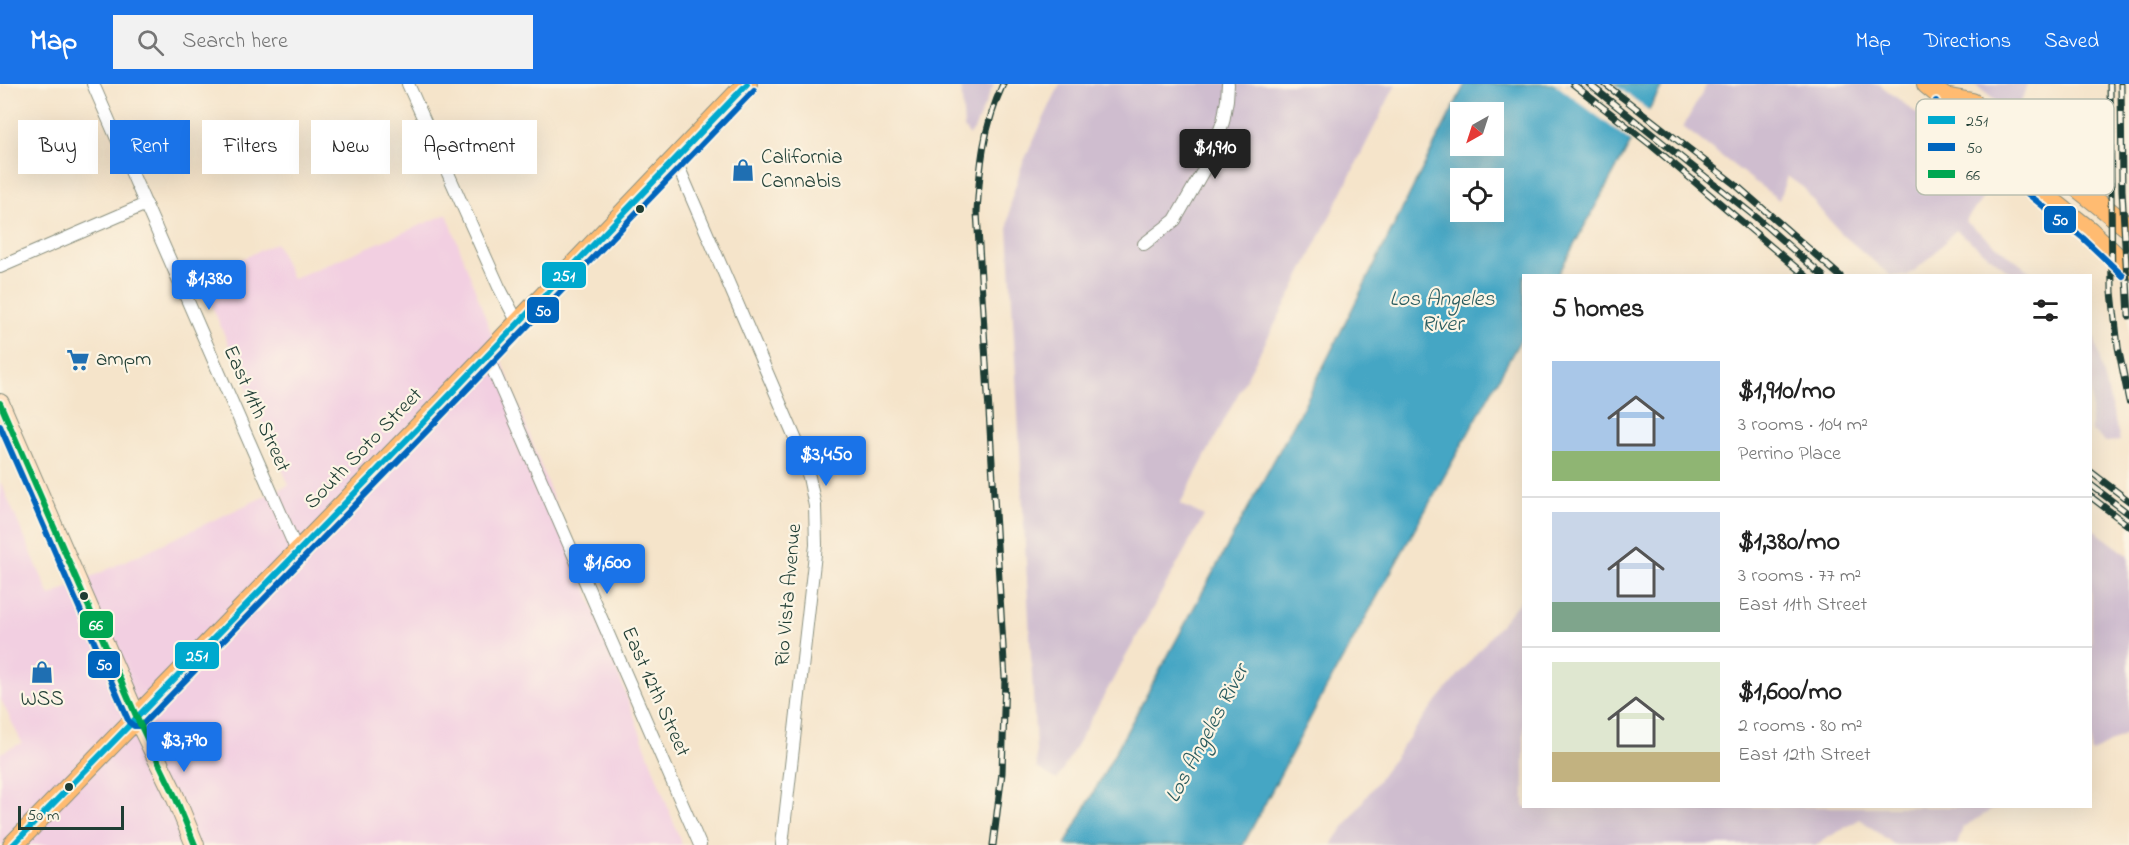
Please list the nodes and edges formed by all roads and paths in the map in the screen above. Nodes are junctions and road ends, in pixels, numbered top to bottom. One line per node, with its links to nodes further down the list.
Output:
1 (93, 84): 11 (street, East 11th Street)
2 (408, 84): 16 (street)
3 (747, 84): 8 (main road, South Soto Street)
4 (1228, 84): 13 (street)
5 (1928, 84): 6 (main road)
6 (1944, 98): 7 (main road)
7 (1950, 99)
8 (675, 159): 16 (main road, South Soto Street); 24 (street, Rio Vista Avenue)
9 (2043, 195): 15 (main road)
10 (2088, 195): 12 (main road)
11 (146, 204): 14 (street); 19 (street, East 11th Street)
12 (2129, 228)
13 (1144, 244)
14 (0, 267)
15 (2129, 269)
16 (518, 323): 17 (main road, South Soto Street)
17 (487, 356): 19 (main road, South Soto Street); 23 (street, East 12th Street)
18 (0, 403): 20 (main road)
19 (297, 551): 20 (main road, South Soto Street)
20 (137, 718): 21 (main road, South Soto Street); 22 (main road)
21 (13, 845)
22 (195, 845)
23 (700, 845)
24 (782, 845)

